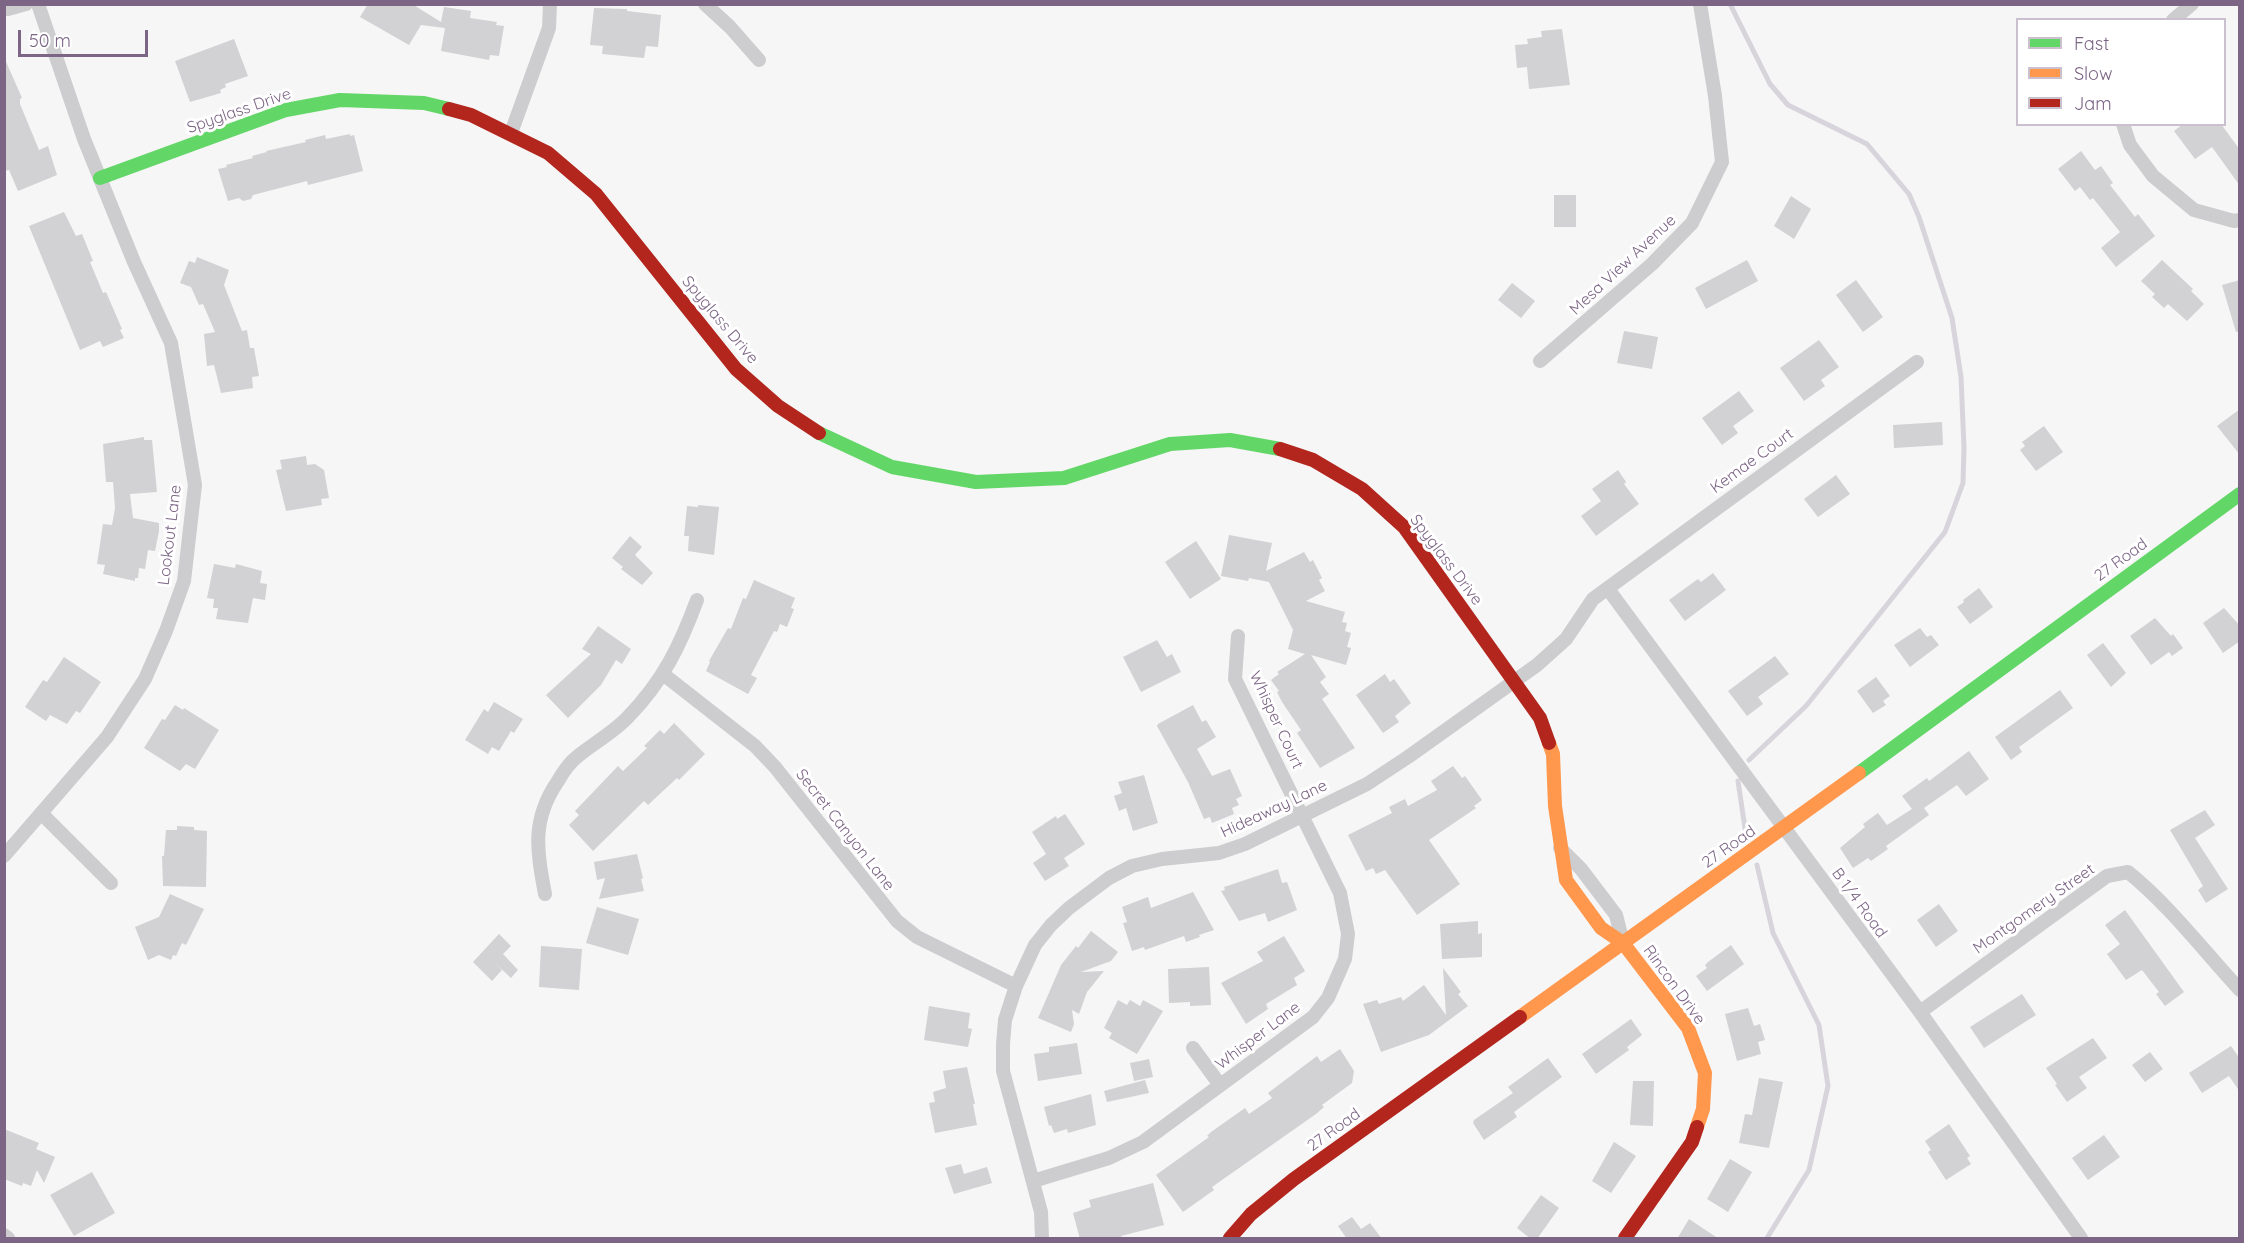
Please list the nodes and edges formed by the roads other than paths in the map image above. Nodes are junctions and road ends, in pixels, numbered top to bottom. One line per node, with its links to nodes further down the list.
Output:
1 (26, 4): 7 (street)
2 (38, 4): 12 (street, Lookout Lane)
3 (550, 4): 11 (street)
4 (705, 4): 9 (street)
5 (1700, 4): 14 (street, Mesa View Avenue)
6 (2192, 4): 8 (street)
7 (4, 8)
8 (2175, 18)
9 (759, 60)
10 (2124, 126): 13 (street)
11 (512, 133): 12 (street, Spyglass Drive); 21 (street, Spyglass Drive)
12 (100, 178): 22 (street, Lookout Lane)
13 (2240, 220)
14 (1540, 361)
15 (1917, 362): 17 (street, Kemae Court)
16 (2240, 494): 24 (street, 27 Road)
17 (1608, 589): 21 (street, Hideaway Lane); 24 (street, B 1/4 Road)
18 (697, 600): 20 (street)
19 (1238, 636): 23 (street, Whisper Court)
20 (663, 674): 28 (street); 30 (street, Secret Canyon Lane)
21 (1515, 681): 23 (street, Hideaway Lane); 25 (street, Spyglass Drive)
22 (42, 814): 26 (street, Lookout Lane); 27 (street)
23 (1303, 814): 30 (street, Hideaway Lane); 34 (street, Whisper Lane)
24 (1784, 828): 29 (street, 27 Road); 32 (street, B 1/4 Road)
25 (1560, 848): 29 (street); 29 (street, Spyglass Drive)
26 (4, 856)
27 (111, 883)
28 (545, 894)
29 (1623, 944): 36 (street, 27 Road); 40 (street, Rincon Drive)
30 (1016, 986): 35 (street, Hideaway Lane)
31 (2240, 990): 32 (street, Montgomery Street)
32 (1920, 1012): 41 (street, B 1/4 Road)
33 (1193, 1048): 34 (street, Whisper Lane)
34 (1220, 1086): 35 (street, Whisper Lane)
35 (1033, 1181): 39 (street, Hideaway Lane)
36 (1234, 1233)
37 (4, 1234): 38 (street)
38 (8, 1239)
39 (1042, 1239)
40 (1625, 1239)
41 (2081, 1239)

